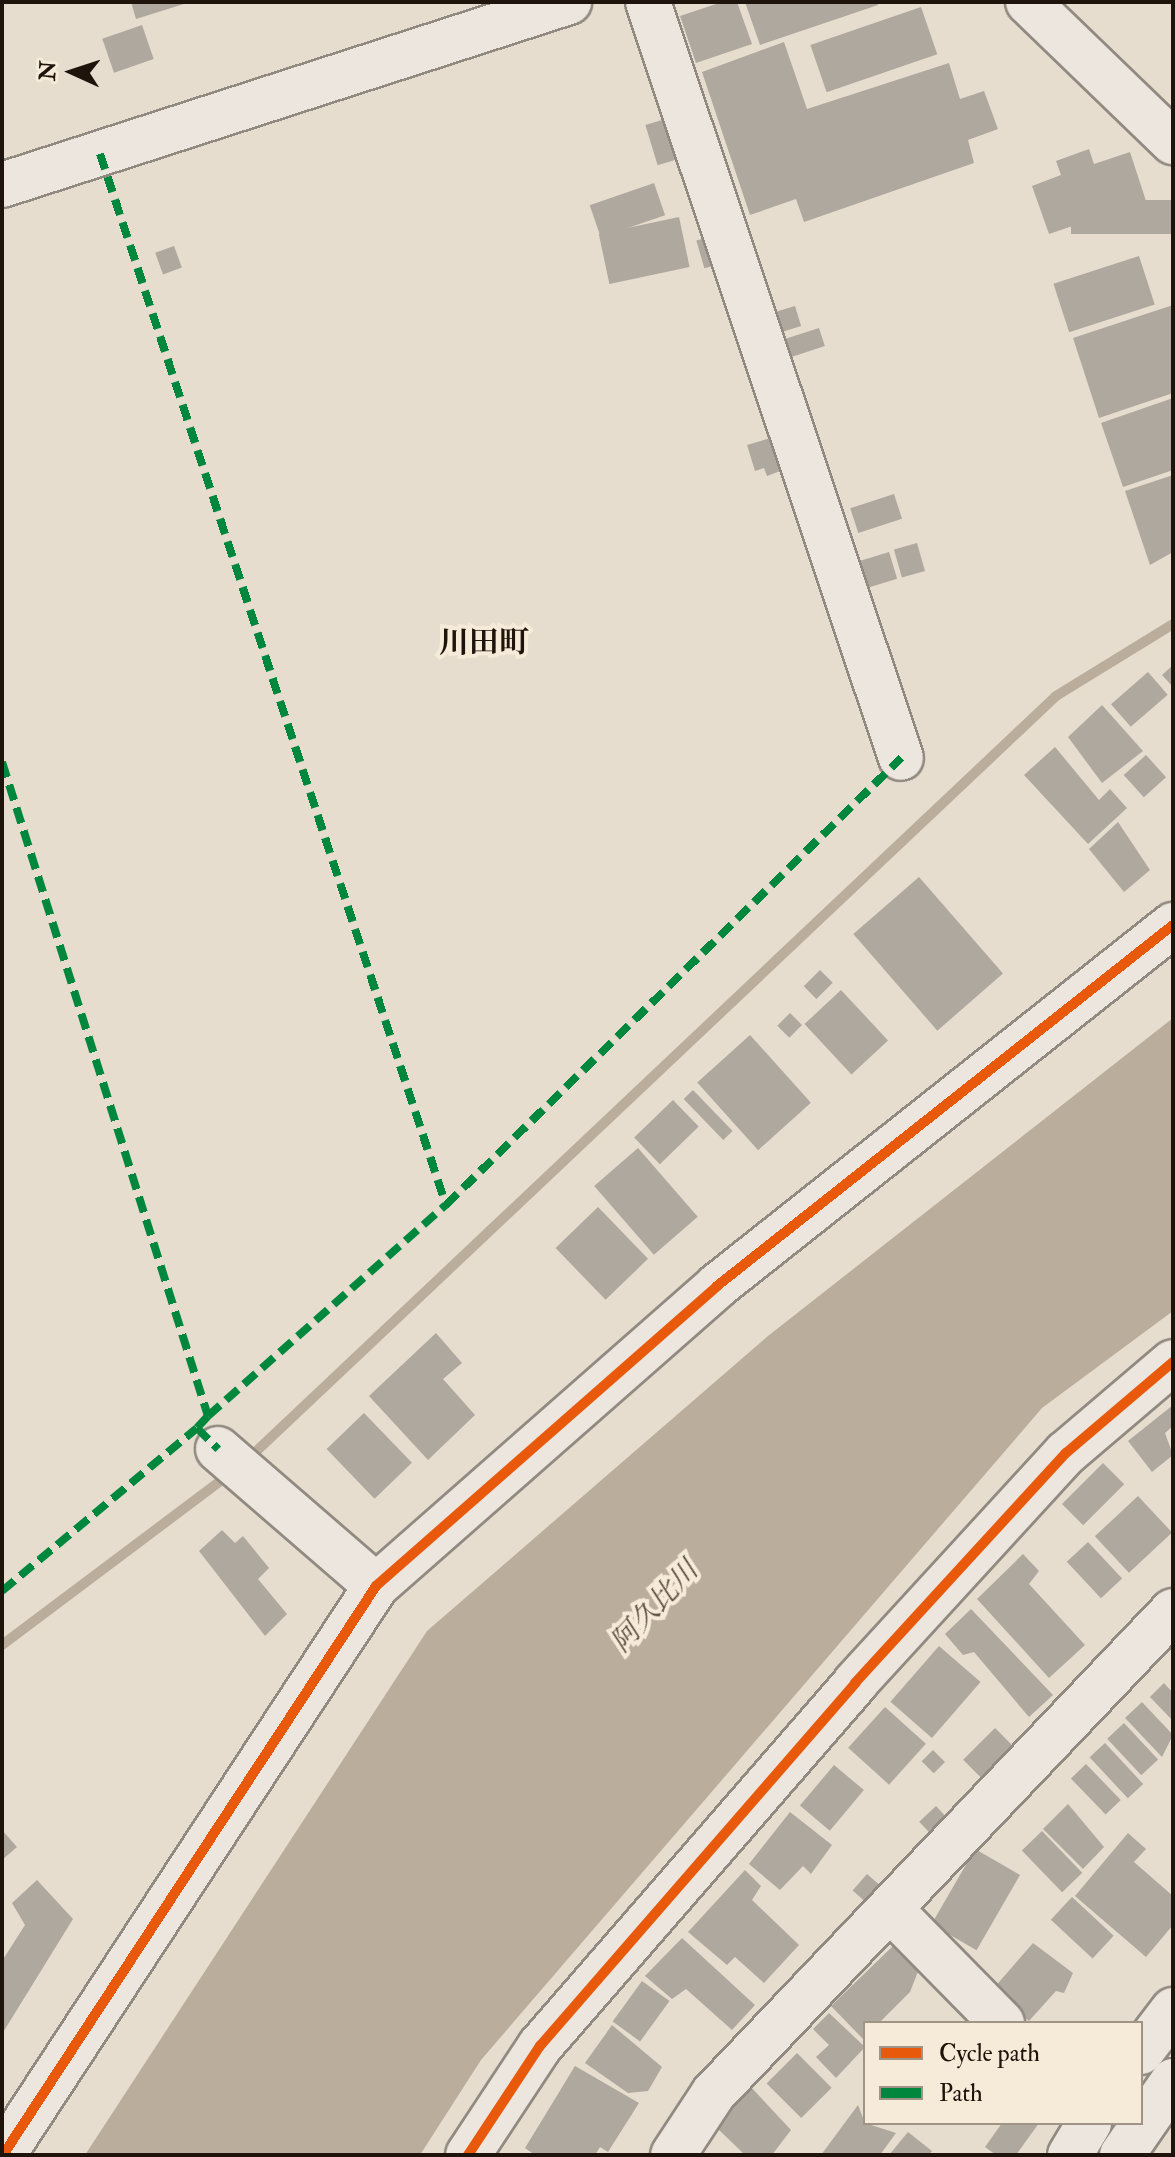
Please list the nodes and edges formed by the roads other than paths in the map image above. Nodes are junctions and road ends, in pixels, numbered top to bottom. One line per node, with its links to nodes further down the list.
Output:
1 (569, 2): 5 (street)
2 (648, 2): 6 (street)
3 (1028, 2): 4 (street)
4 (1173, 142)
5 (2, 185)
6 (901, 758)
7 (1173, 925): 10 (street)
8 (1173, 1362): 20 (street)
9 (218, 1449): 10 (street)
10 (376, 1586): 21 (street)
11 (1173, 1611): 12 (street)
12 (892, 1911): 14 (street); 22 (street)
13 (1173, 2010): 15 (street)
14 (1000, 2021)
15 (1143, 2049)
16 (1173, 2081): 18 (street)
17 (1088, 2125): 23 (street)
18 (1143, 2125)
19 (1143, 2125): 24 (street)
20 (482, 2151)
21 (3, 2155)
22 (673, 2155)
23 (1070, 2155)
24 (1122, 2155)

